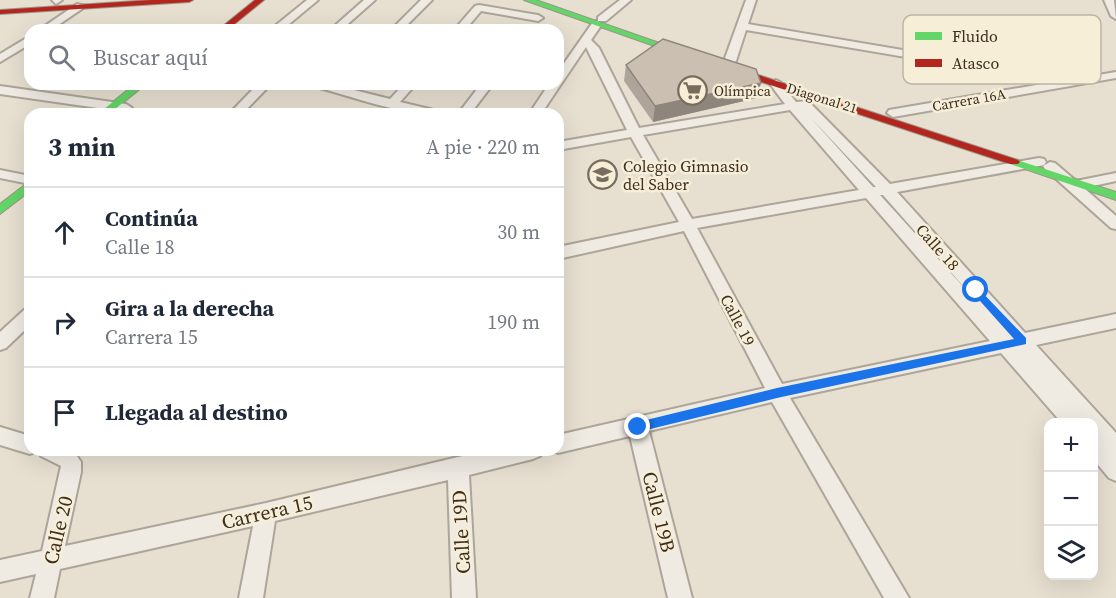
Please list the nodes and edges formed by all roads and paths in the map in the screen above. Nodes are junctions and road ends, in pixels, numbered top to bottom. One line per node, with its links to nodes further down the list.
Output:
1 (189, 0): 14 (main road)
2 (245, 0): 21 (main road)
3 (260, 0): 22 (main road)
4 (313, 0): 23 (street)
5 (370, 0): 24 (street)
6 (427, 0): 25 (street)
7 (528, 0): 12 (main road)
8 (626, 0): 18 (street)
9 (751, 0): 28 (street)
10 (1109, 0): 16 (street)
11 (56, 1): 13 (main road); 14 (main road)
12 (547, 3): 17 (street); 18 (main road)
13 (0, 4)
14 (77, 4): 15 (main road); 19 (street); 20 (street)
15 (0, 12)
16 (1116, 16)
17 (538, 18): 26 (street); 27 (street)
18 (600, 22): 30 (street); 34 (main road)
19 (45, 24)
20 (52, 24)
21 (216, 24)
22 (230, 24)
23 (283, 24)
24 (342, 24)
25 (402, 24)
26 (464, 24)
27 (534, 24)
28 (742, 26): 33 (street); 36 (street)
29 (24, 38): 32 (street)
30 (585, 40): 37 (street); 61 (street, Calle 19)
31 (24, 43): 35 (street)
32 (0, 53)
33 (903, 53)
34 (698, 54)
35 (0, 58)
36 (723, 62): 40 (main road, Diagonal 21); 60 (main road, Diagonal 21)
37 (564, 71)
38 (1116, 75): 39 (street, Carrera 16A)
39 (1101, 78)
40 (776, 84): 50 (main road, Diagonal 21); 52 (street, Calle 18)
41 (1062, 84): 60 (street, Carrera 16A)
42 (0, 90): 53 (street)
43 (135, 90): 54 (main road)
44 (147, 90): 55 (main road)
45 (259, 90): 56 (street)
46 (347, 90): 51 (street)
47 (405, 90): 51 (street)
48 (482, 90): 58 (street)
49 (551, 90): 59 (street)
50 (822, 97): 52 (street); 63 (main road, Diagonal 21)
51 (392, 105): 57 (street)
52 (798, 105): 61 (street); 72 (street, Calle 18); 73 (street, Calle 18)
53 (99, 108)
54 (118, 108)
55 (120, 108)
56 (241, 108)
57 (406, 108)
58 (469, 108)
59 (539, 108)
60 (893, 113): 63 (main road, Diagonal 21)
61 (635, 133): 62 (street); 78 (street, Calle 19)
62 (564, 145)
63 (1038, 164): 65 (street); 65 (main road, Diagonal 21); 70 (main road, Diagonal 21); 72 (street)
64 (0, 174): 67 (street)
65 (1060, 177): 70 (main road, Diagonal 21); 77 (street)
66 (1116, 177): 70 (street)
67 (24, 178)
68 (24, 181): 74 (main road)
69 (24, 183): 76 (main road)
70 (1088, 183): 71 (main road, Diagonal 21); 75 (main road, Diagonal 21)
71 (1116, 188)
72 (887, 190): 73 (street); 82 (street, Calle 18)
73 (870, 192): 78 (street); 82 (street, Calle 18)
74 (0, 194)
75 (1116, 196)
76 (0, 210)
77 (1116, 224)
78 (688, 225): 79 (street); 84 (street, Calle 19)
79 (564, 252)
80 (24, 321): 83 (street)
81 (1116, 321): 82 (street)
82 (1014, 343): 84 (street); 85 (street, Calle 18); 90 (street, Calle 18)
83 (0, 344)
84 (777, 393): 86 (street); 103 (street, Calle 19)
85 (1069, 418)
86 (638, 427): 89 (street); 102 (street, Calle 19B)
87 (0, 436): 88 (street)
88 (24, 443)
89 (564, 443)
90 (1116, 447)
91 (1098, 451): 95 (street)
92 (65, 456): 97 (street, Calle 20)
93 (505, 456): 94 (street, Carrera 15)
94 (459, 466): 96 (street, Carrera 15); 101 (street, Calle 19D)
95 (1116, 471)
96 (266, 513): 97 (street, Carrera 15); 100 (street)
97 (52, 558): 98 (street, Carrera 15); 99 (street, Calle 20)
98 (0, 571)
99 (42, 598)
100 (251, 598)
101 (464, 598)
102 (680, 598)
103 (897, 598)

